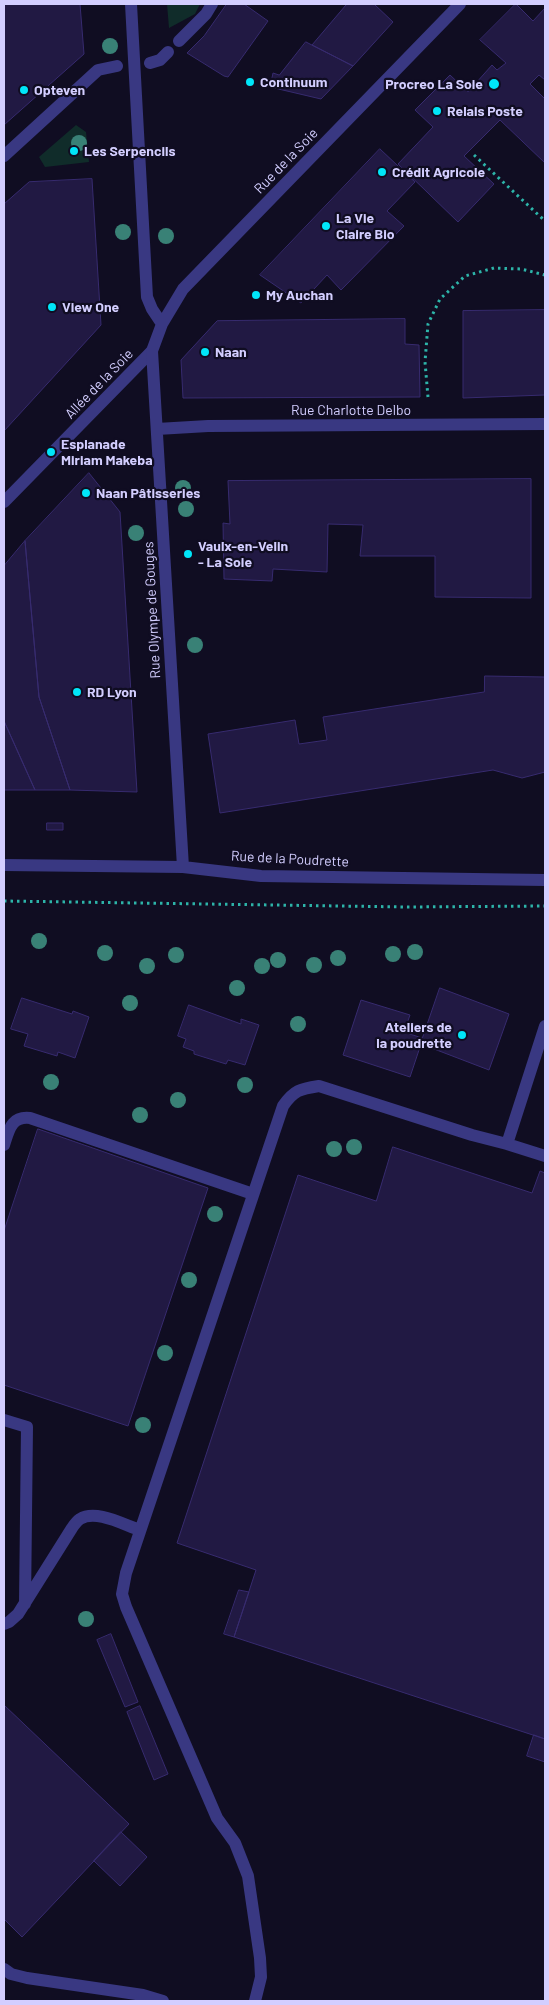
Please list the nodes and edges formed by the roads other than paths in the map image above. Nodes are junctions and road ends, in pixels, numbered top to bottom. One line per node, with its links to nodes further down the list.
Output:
1 (131, 4): 9 (street)
2 (212, 4): 4 (street)
3 (460, 4): 9 (street, Rue de la Soie)
4 (179, 41)
5 (168, 52): 6 (street)
6 (150, 63)
7 (117, 66): 8 (street)
8 (4, 156)
9 (162, 324): 10 (street, Rue de la Soie)
10 (152, 351): 12 (street, Rue Olympe de Gouges); 13 (street, Allée de la Soie)
11 (545, 424): 12 (street, Rue Charlotte Delbo)
12 (156, 429): 15 (street, Rue Olympe de Gouges)
13 (4, 502)
14 (4, 865): 15 (street, Rue de la Poudrette)
15 (183, 867): 16 (street, Rue de la Poudrette)
16 (545, 880)
17 (545, 1026): 18 (street)
18 (507, 1144): 20 (street); 21 (street)
19 (4, 1145): 21 (street)
20 (545, 1156)
21 (253, 1194): 23 (street)
22 (4, 1420): 24 (street)
23 (140, 1530): 24 (street); 28 (street)
24 (25, 1604): 25 (street)
25 (4, 1624)
26 (4, 1969): 27 (street)
27 (163, 2001)
28 (255, 2001)

